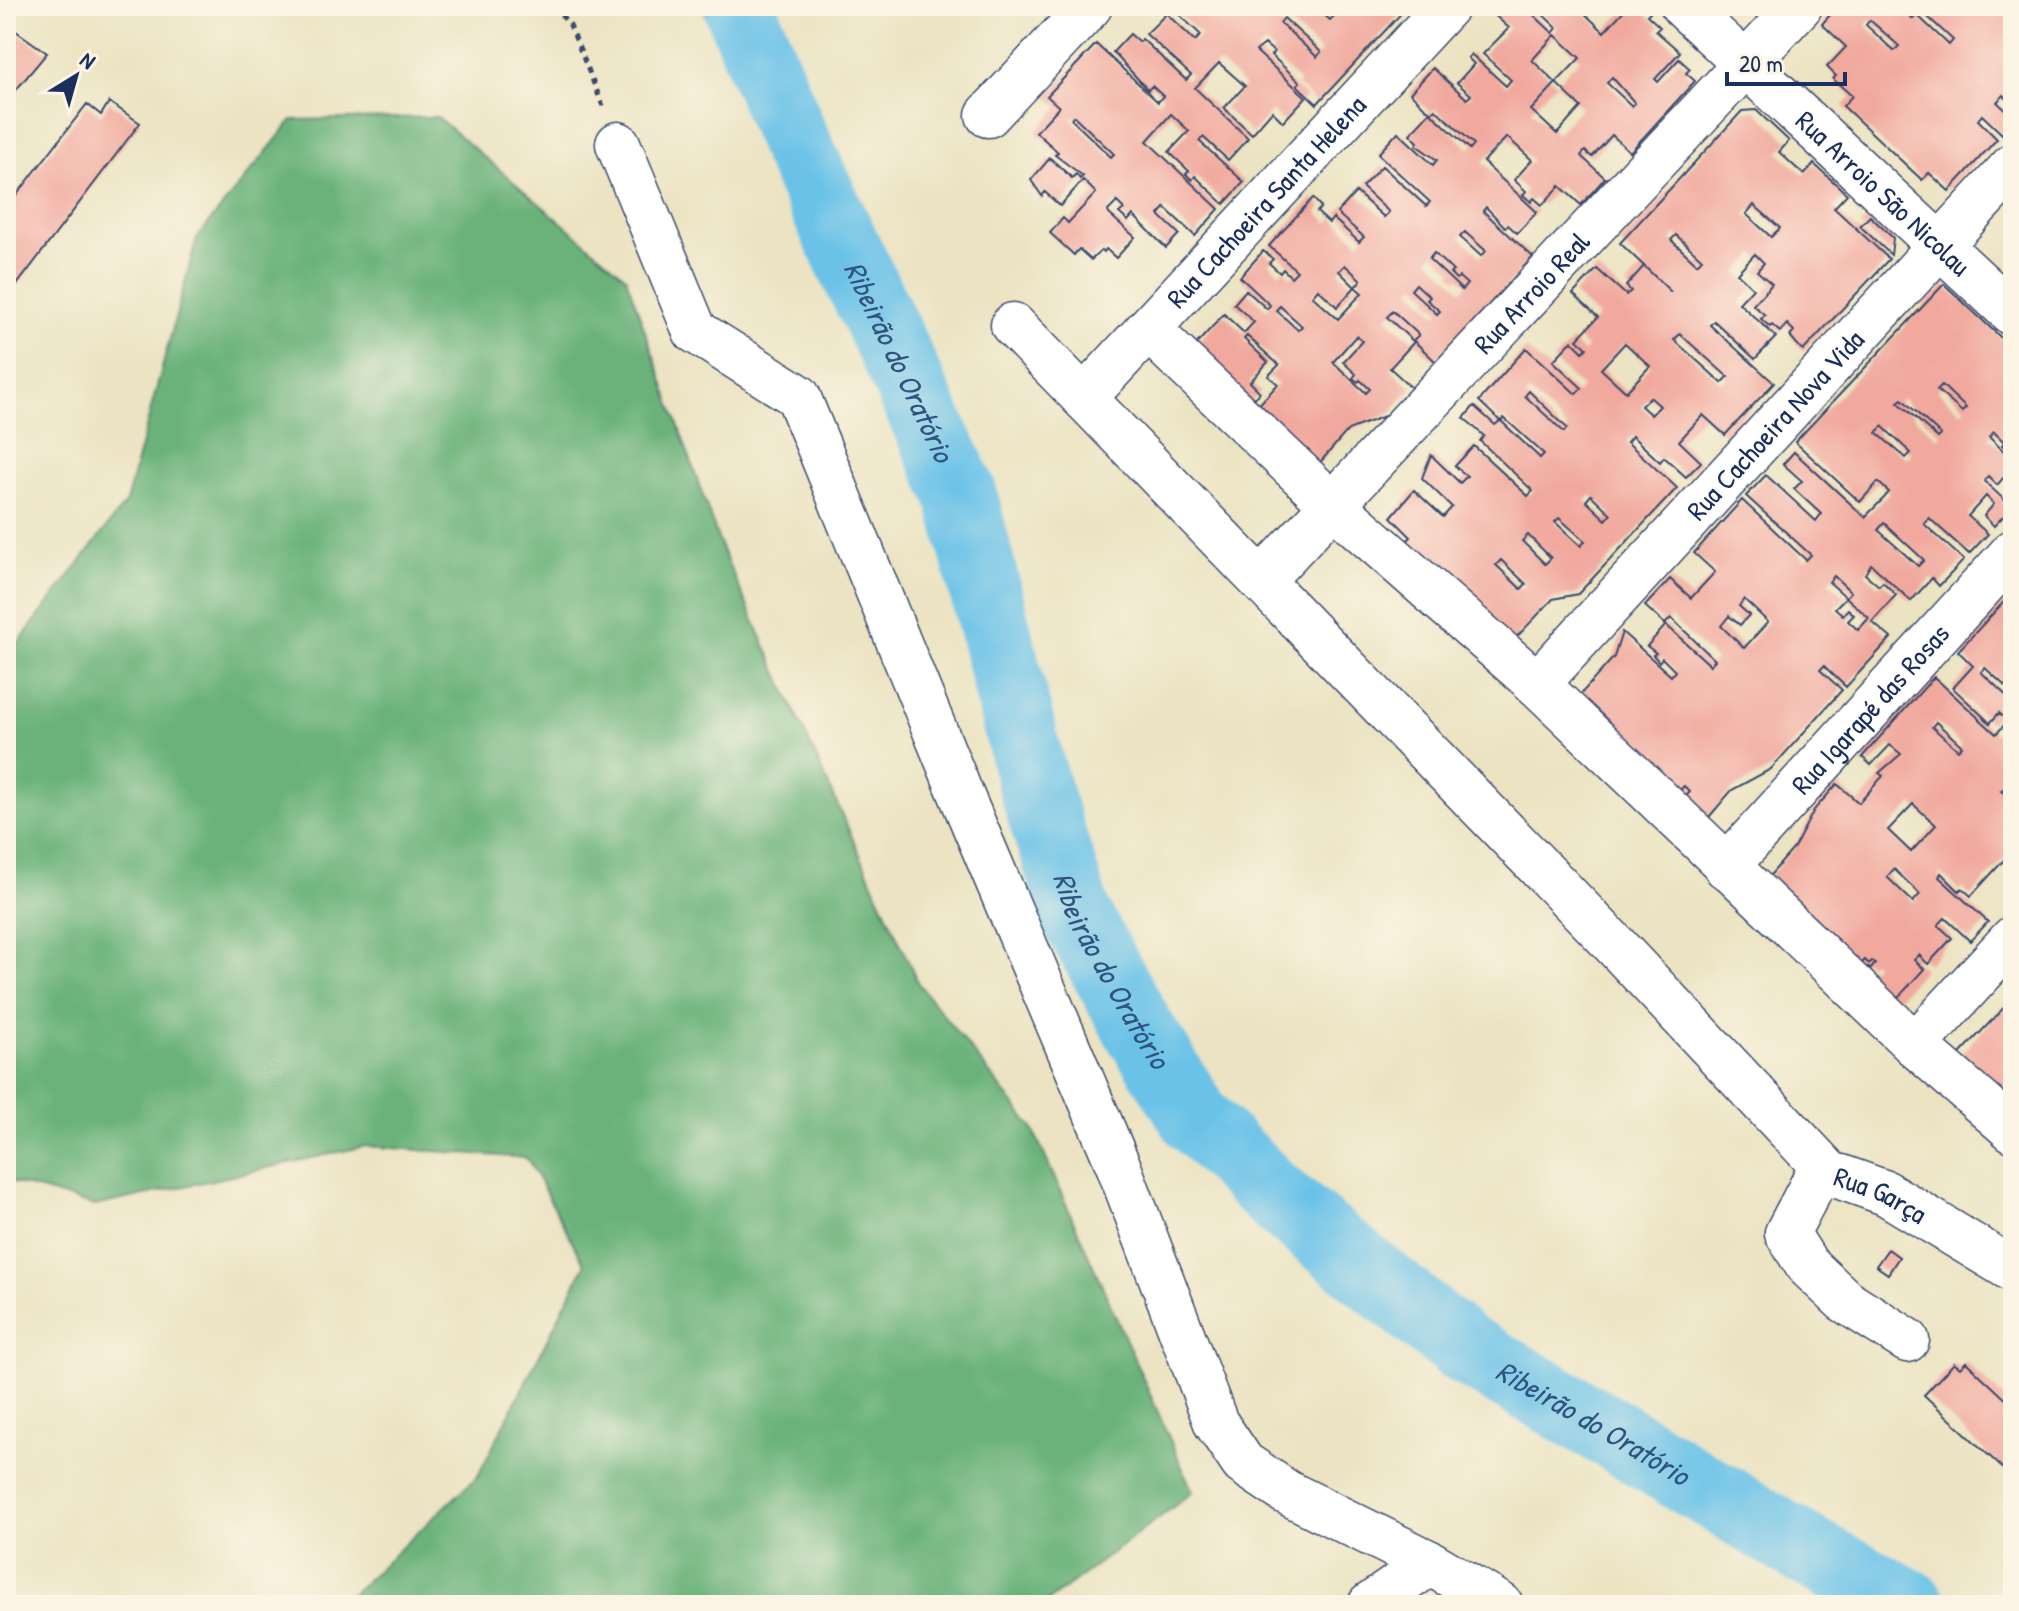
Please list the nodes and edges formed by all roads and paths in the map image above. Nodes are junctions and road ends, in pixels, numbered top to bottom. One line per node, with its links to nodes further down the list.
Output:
1 (553, 6): 8 (path)
2 (1090, 6): 7 (street)
3 (1447, 6): 12 (street, Rua Cachoeira Santa Helena)
4 (1683, 6): 6 (street, Rua Arroio São Nicolau)
5 (1800, 6): 6 (street, Rua Arroio Real)
6 (1745, 64): 10 (street, Rua Arroio São Nicolau); 15 (street, Rua Arroio Real)
7 (988, 115)
8 (618, 144): 26 (street)
9 (2013, 166): 10 (street, Rua Cachoeira Nova Vida)
10 (1940, 246): 11 (street, Rua Arroio São Nicolau); 18 (street, Rua Cachoeira Nova Vida)
11 (2013, 314)
12 (1160, 316): 14 (street, Rua Cachoeira Santa Helena); 15 (street)
13 (1013, 325): 14 (street)
14 (1084, 398): 17 (street)
15 (1341, 498): 17 (street, Rua Arroio Real); 18 (street)
16 (2013, 552): 19 (street, Rua Igarapé das Rosas)
17 (1262, 580): 23 (street)
18 (1537, 684): 19 (street)
19 (1726, 867): 21 (street)
20 (2013, 938): 21 (street)
21 (1915, 1045): 22 (street)
22 (2013, 1130)
23 (1831, 1175): 24 (street, Rua Garça); 25 (street, Rua Garça)
24 (2013, 1270)
25 (1907, 1340)
26 (1430, 1563): 27 (street); 28 (street)
27 (1370, 1605)
28 (1501, 1605)

